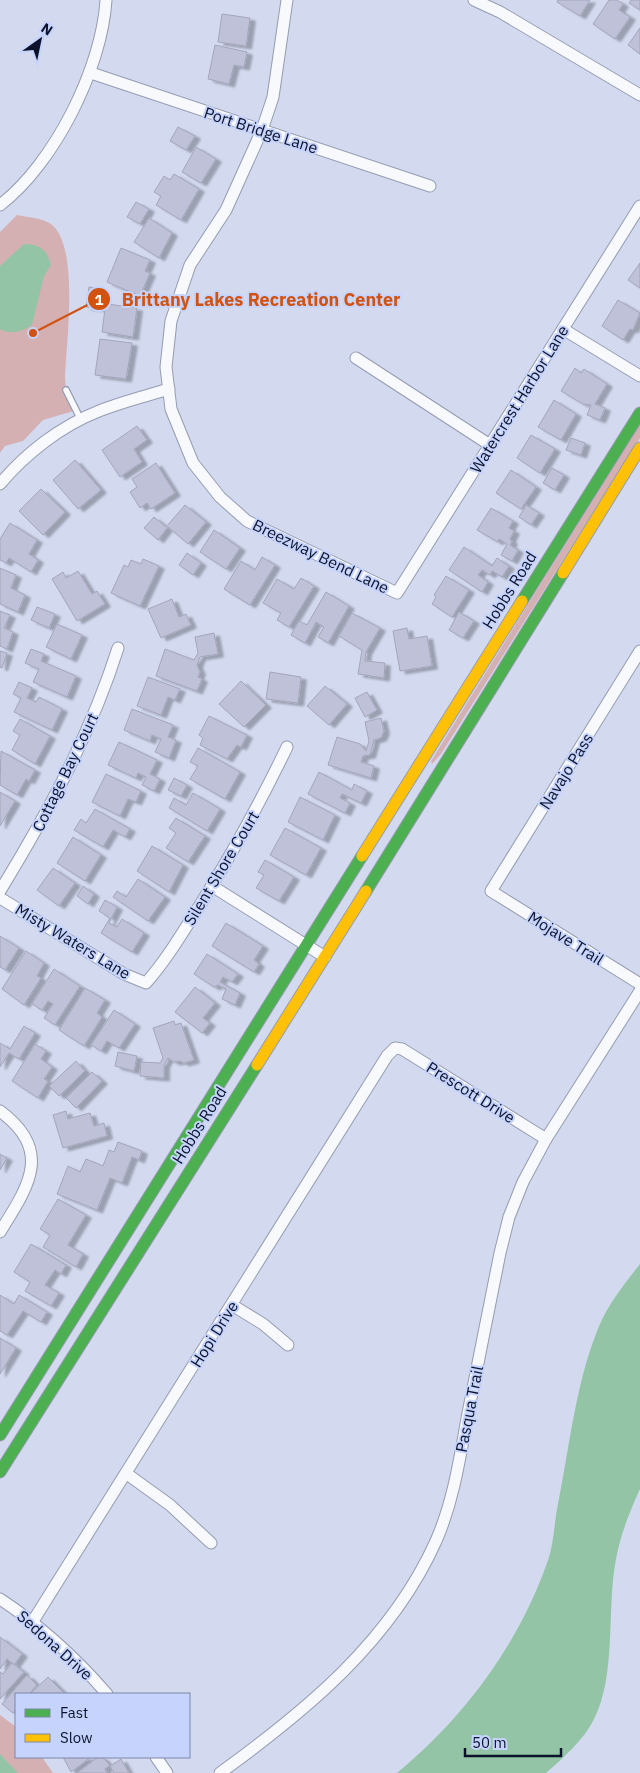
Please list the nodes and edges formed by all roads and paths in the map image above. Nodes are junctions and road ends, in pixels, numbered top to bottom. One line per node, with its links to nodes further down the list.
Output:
1 (106, 0): 4 (street)
2 (287, 0): 6 (street, Breezway Bend Lane)
3 (474, 0): 5 (street)
4 (91, 73): 6 (street, Port Bridge Lane); 8 (street)
5 (640, 95)
6 (262, 130): 7 (street, Port Bridge Lane); 13 (street, Breezway Bend Lane)
7 (430, 186)
8 (0, 206)
9 (640, 206): 10 (street, Watercrest Harbor Lane)
10 (563, 328): 12 (street); 17 (street, Watercrest Harbor Lane)
11 (356, 358): 17 (street)
12 (640, 376)
13 (169, 389): 16 (street); 20 (street, Breezway Bend Lane)
14 (66, 390): 16 (lane)
15 (640, 413): 24 (street, Hobbs Road)
16 (81, 420): 19 (street)
17 (490, 445): 20 (street, Watercrest Harbor Lane)
18 (640, 448): 25 (street, Hobbs Road)
19 (0, 484)
20 (397, 593)
21 (118, 648): 27 (street, Cottage Bay Court)
22 (640, 652): 28 (street, Navajo Pass)
23 (287, 747): 26 (street, Silent Shore Court)
24 (406, 783): 25 (street); 30 (street, Hobbs Road)
25 (424, 794): 31 (street, Hobbs Road)
26 (212, 886): 30 (street); 32 (street, Silent Shore Court)
27 (0, 890)
28 (491, 891): 33 (street, Mojave Trail)
29 (0, 898): 32 (street, Misty Waters Lane)
30 (307, 945): 31 (street); 41 (street, Hobbs Road)
31 (325, 957): 42 (street, Hobbs Road)
32 (146, 983)
33 (640, 984)
34 (640, 991): 37 (street, Pasqua Trail)
35 (395, 1048): 37 (street, Prescott Drive); 39 (street, Hopi Drive)
36 (0, 1111): 38 (street)
37 (546, 1139): 50 (street, Pasqua Trail)
38 (0, 1232)
39 (232, 1304): 40 (street); 43 (street, Hopi Drive)
40 (288, 1345)
41 (0, 1435)
42 (0, 1472)
43 (127, 1474): 44 (street); 46 (street, Hopi Drive)
44 (212, 1543)
45 (0, 1599): 46 (street, Sedona Drive)
46 (33, 1621): 47 (street, Sedona Drive)
47 (106, 1693)
48 (157, 1758): 49 (street)
49 (167, 1773)
50 (220, 1773)

